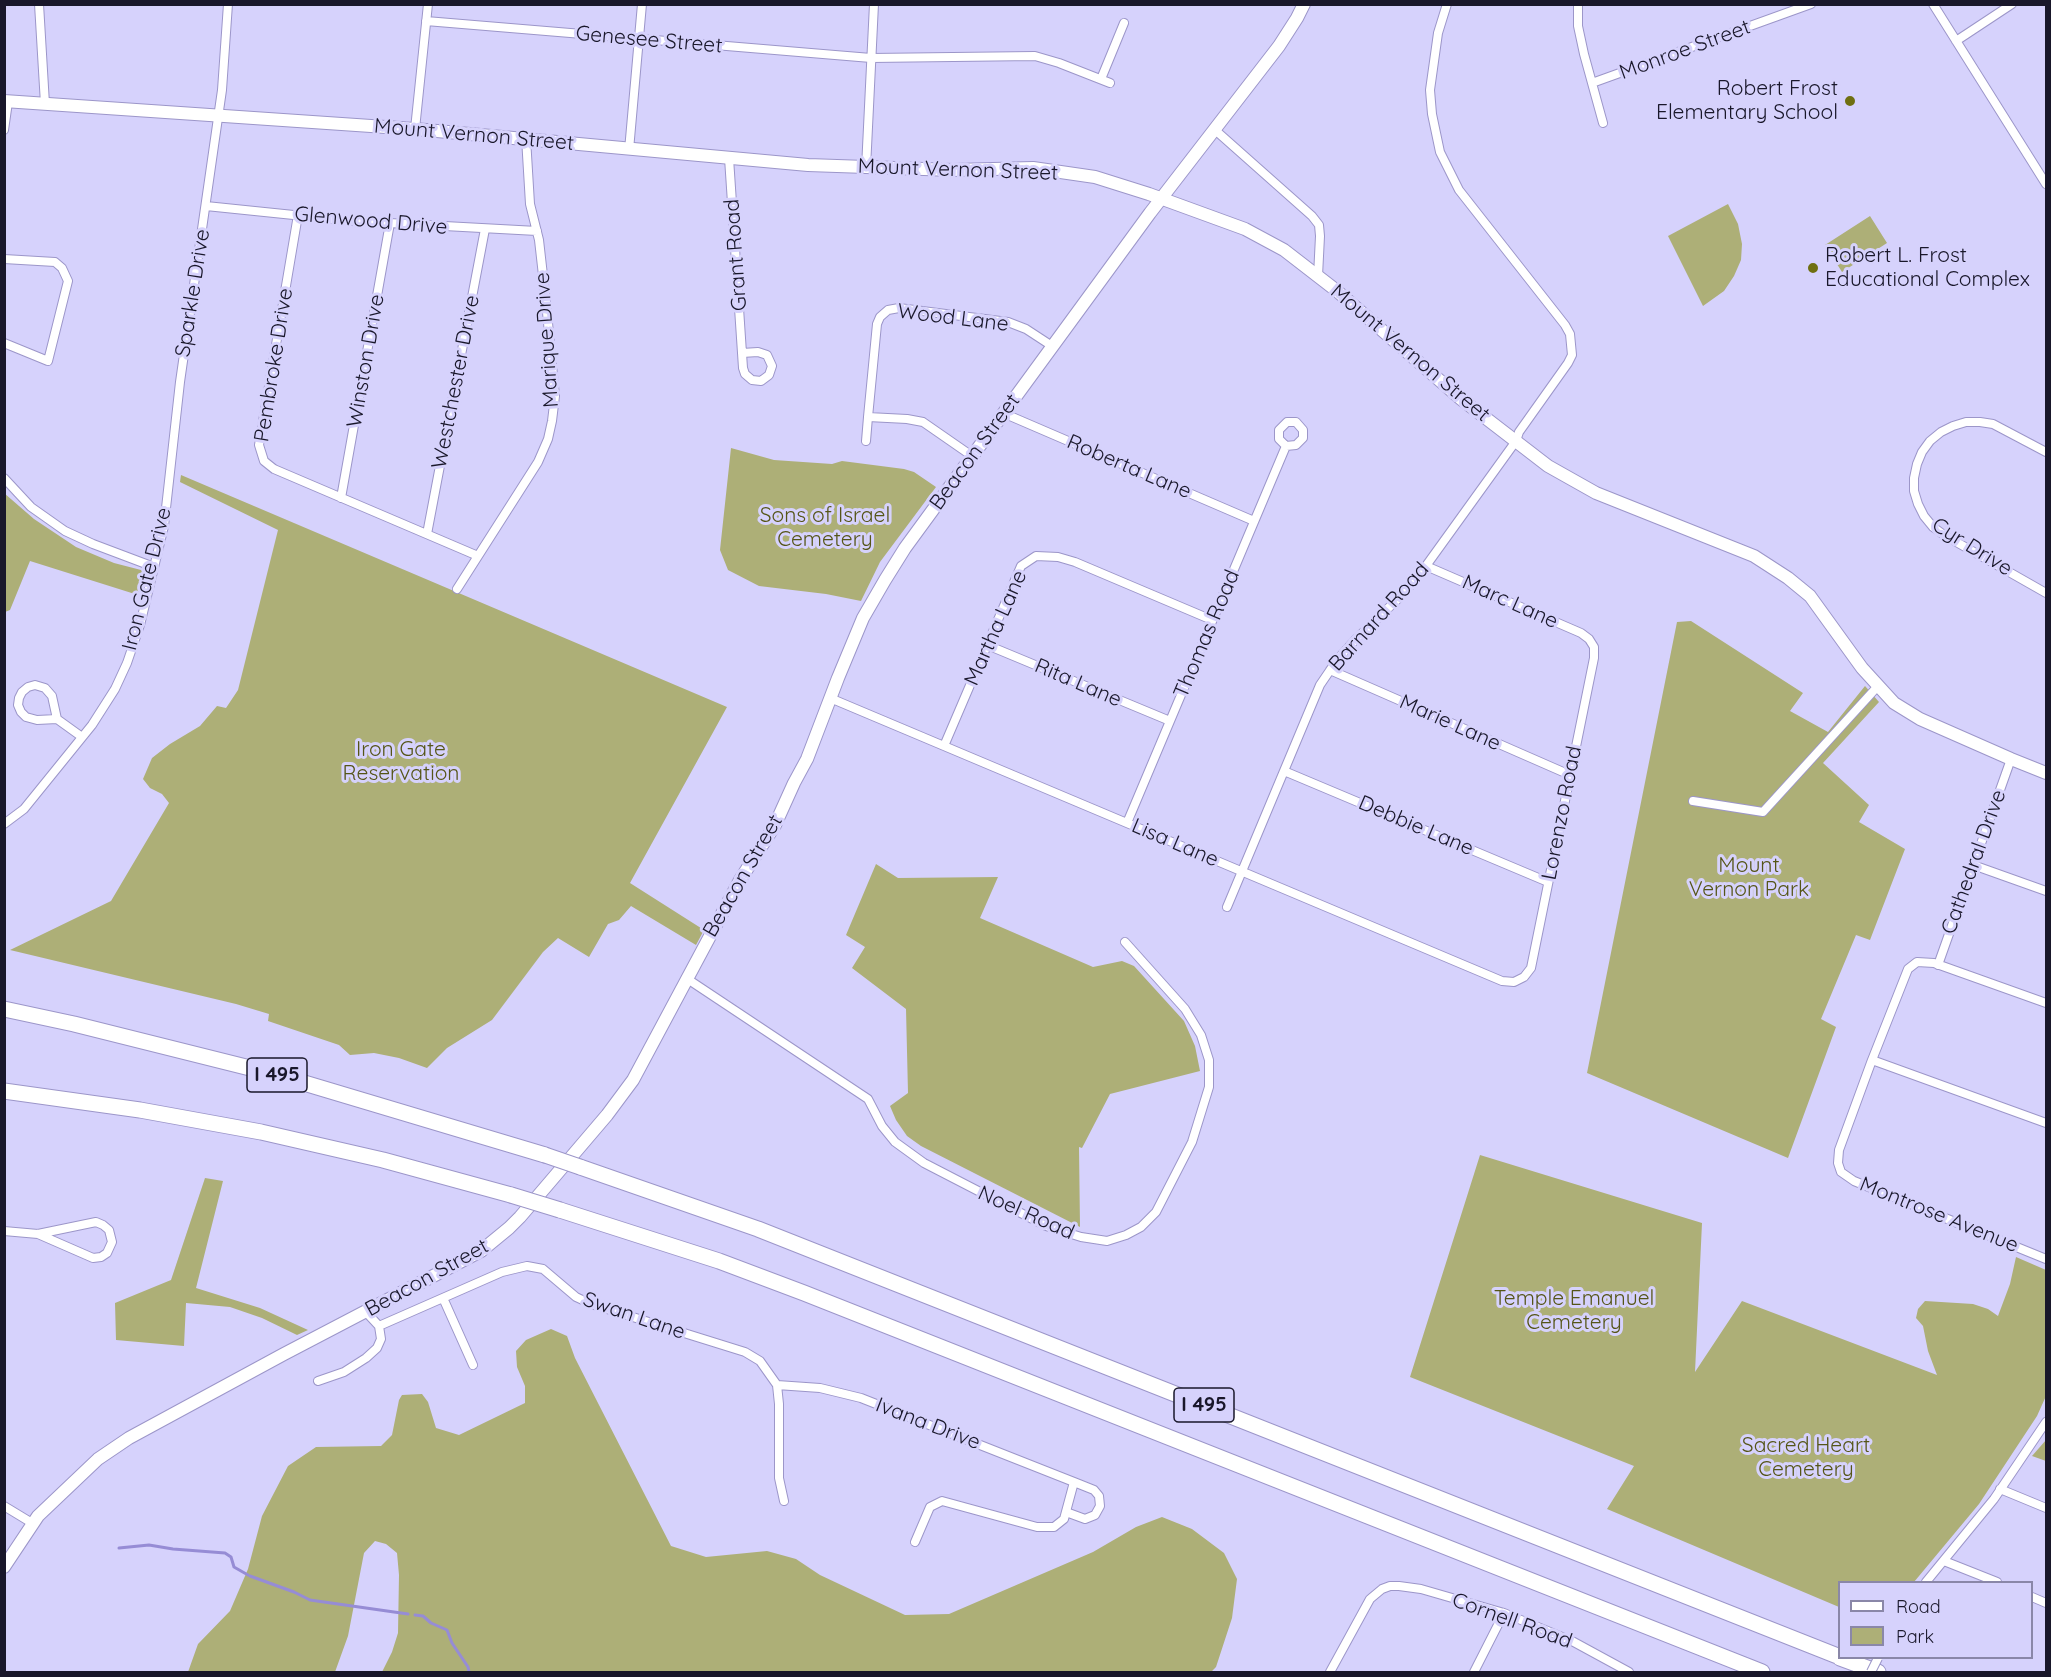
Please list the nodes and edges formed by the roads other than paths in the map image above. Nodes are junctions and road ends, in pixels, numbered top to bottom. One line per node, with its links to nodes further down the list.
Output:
1 (39, 4): 21 (street)
2 (228, 4): 22 (street, Sparkle Drive)
3 (428, 4): 12 (street)
4 (642, 4): 14 (street)
5 (874, 4): 16 (street)
6 (1304, 4): 25 (main road, Beacon Street)
7 (1447, 4): 46 (street, Barnard Road)
8 (1578, 4): 19 (street)
9 (1811, 4): 19 (street, Monroe Street)
10 (1933, 4): 15 (street)
11 (2012, 4): 15 (street)
12 (426, 21): 14 (street, Genesee Street); 24 (street)
13 (1124, 23): 17 (street)
14 (639, 39): 16 (street, Genesee Street); 28 (street)
15 (1956, 41): 31 (street)
16 (871, 58): 17 (street, Genesee Street); 30 (street)
17 (1101, 80): 18 (street, Genesee Street)
18 (1110, 83)
19 (1592, 83): 23 (street)
20 (6, 101): 21 (main road, Mount Vernon Street); 26 (street)
21 (45, 104): 22 (main road, Mount Vernon Street)
22 (219, 115): 24 (main road, Mount Vernon Street); 33 (street, Sparkle Drive)
23 (1603, 123)
24 (415, 129): 27 (main road, Mount Vernon Street)
25 (1215, 129): 32 (main road, Beacon Street); 39 (street)
26 (4, 130)
27 (526, 138): 28 (main road, Mount Vernon Street); 37 (street, Marique Drive)
28 (629, 150): 29 (main road, Mount Vernon Street)
29 (729, 158): 30 (main road, Mount Vernon Street); 42 (street, Grant Road)
30 (866, 168): 32 (main road, Mount Vernon Street)
31 (2046, 184)
32 (1160, 198): 39 (main road, Mount Vernon Street); 41 (main road, Beacon Street)
33 (206, 206): 34 (street, Glenwood Drive); 50 (street, Sparkle Drive)
34 (298, 215): 35 (street, Glenwood Drive); 52 (street, Pembroke Drive)
35 (390, 223): 36 (street, Glenwood Drive); 52 (street, Winston Drive)
36 (485, 229): 37 (street, Glenwood Drive); 54 (street, Westchester Drive)
37 (537, 231): 55 (street, Marique Drive)
38 (4, 259): 40 (street)
39 (1318, 276): 46 (main road, Mount Vernon Street)
40 (4, 343)
41 (1052, 346): 43 (main road, Beacon Street); 44 (street, Wood Lane)
42 (742, 353)
43 (1003, 413): 49 (main road, Beacon Street); 53 (street, Roberta Lane)
44 (868, 417): 45 (street, Wood Lane); 49 (street)
45 (866, 441)
46 (1516, 441): 56 (street, Barnard Road); 64 (main road, Mount Vernon Street)
47 (1286, 446): 53 (street, Thomas Road)
48 (2046, 452): 59 (street, Cyr Drive)
49 (972, 456): 65 (main road, Beacon Street)
50 (170, 472): 57 (street, Iron Gate Drive)
51 (4, 478): 57 (street)
52 (341, 498): 54 (street, Pembroke Drive)
53 (1254, 521): 60 (street, Thomas Road)
54 (427, 534): 55 (street, Pembroke Drive)
55 (478, 556): 58 (street, Marique Drive)
56 (1426, 566): 61 (street, Marc Lane); 63 (street, Barnard Road)
57 (154, 567): 68 (street, Iron Gate Drive)
58 (457, 590)
59 (2046, 593)
60 (1212, 620): 62 (street, Martha Lane); 67 (street, Thomas Road)
61 (1592, 642): 73 (street, Lorenzo Road)
62 (987, 645): 67 (street, Rita Lane); 69 (street, Martha Lane)
63 (1330, 670): 71 (street, Barnard Road); 73 (street, Marie Lane)
64 (1878, 686): 70 (main road, Mount Vernon Street); 74 (street)
65 (830, 698): 69 (street, Lisa Lane); 84 (main road, Beacon Street)
66 (57, 719): 66 (street); 68 (street)
67 (1170, 721): 75 (street, Thomas Road)
68 (82, 737): 76 (street, Iron Gate Drive)
69 (944, 746): 75 (street, Lisa Lane)
70 (2011, 759): 72 (main road, Mount Vernon Street); 77 (street, Cathedral Drive)
71 (1284, 771): 78 (street, Barnard Road); 79 (street, Debbie Lane)
72 (2046, 773)
73 (1570, 775): 79 (street, Lorenzo Road)
74 (1693, 801)
75 (1127, 823): 78 (street, Lisa Lane)
76 (4, 824)
77 (1973, 865): 80 (street); 83 (street, Cathedral Drive)
78 (1242, 872): 81 (street, Barnard Road); 85 (street, Lisa Lane)
79 (1548, 882): 85 (street, Lorenzo Road)
80 (2046, 891)
81 (1227, 908)
82 (1125, 942): 84 (street, Noel Road)
83 (1938, 965): 86 (street); 88 (street)
84 (686, 978): 95 (main road, Beacon Street)
85 (1521, 980)
86 (2046, 1003)
87 (4, 1009): 114 (highway, I 495, bridge)
88 (1872, 1060): 90 (street); 93 (street, Montrose Avenue)
89 (4, 1091): 119 (highway, I 495, bridge)
90 (2046, 1123)
91 (4, 1231): 92 (street)
92 (38, 1234): 92 (street)
93 (2046, 1259)
94 (443, 1298): 96 (street, Swan Lane); 97 (street); 99 (street, Swan Lane)
95 (366, 1312): 96 (street); 107 (main road, Beacon Street)
96 (379, 1326): 98 (street)
97 (473, 1365)
98 (318, 1381)
99 (777, 1385): 101 (street, Ivana Drive); 103 (street)
100 (2046, 1422): 102 (street)
101 (1074, 1482): 106 (street); 106 (street, Ivana Drive)
102 (2000, 1489): 105 (street); 109 (street)
103 (784, 1501)
104 (4, 1506): 107 (street)
105 (2046, 1508)
106 (1066, 1512): 108 (street)
107 (32, 1522): 110 (main road, Beacon Street)
108 (915, 1542)
109 (1944, 1561): 111 (street); 112 (street)
110 (4, 1567)
111 (1927, 1581)
112 (1994, 1581)
113 (1504, 1613): 116 (street, Cornell Road); 117 (street); 118 (street, Cornell Road)
114 (1838, 1656)
115 (1845, 1659): 120 (highway, I 495)
116 (1330, 1672)
117 (1474, 1672)
118 (1627, 1672)
119 (1762, 1672)
120 (1878, 1672)

